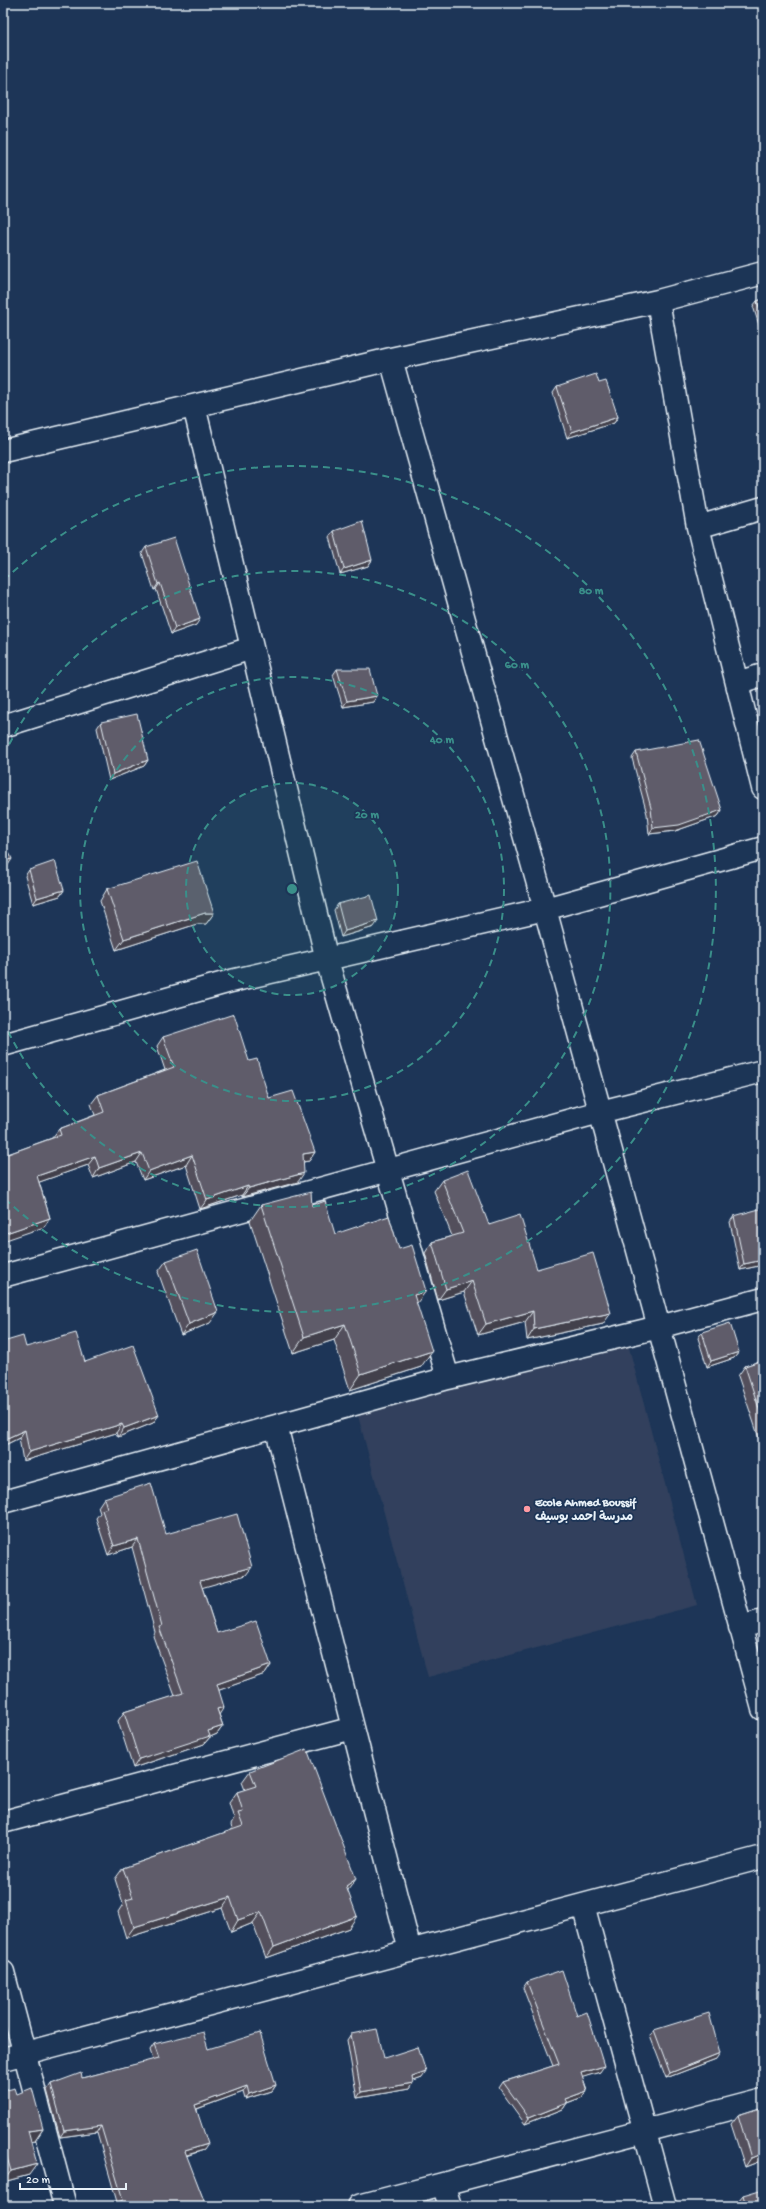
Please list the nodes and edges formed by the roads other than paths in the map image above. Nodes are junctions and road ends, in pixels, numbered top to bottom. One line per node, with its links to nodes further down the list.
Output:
1 (763, 273): 2 (street)
2 (658, 301): 3 (street); 7 (street)
3 (391, 359): 4 (street); 14 (street)
4 (194, 406): 5 (street); 8 (street)
5 (3, 451)
6 (763, 508): 7 (street)
7 (698, 526): 10 (street)
8 (252, 648): 11 (street); 15 (street)
9 (763, 675): 10 (street)
10 (736, 683): 12 (street)
11 (3, 726)
12 (763, 788)
13 (763, 848): 14 (street)
14 (545, 909): 15 (street); 18 (street)
15 (327, 960): 16 (street); 19 (street)
16 (3, 1045)
17 (763, 1071): 18 (street)
18 (600, 1112): 19 (street); 22 (street)
19 (387, 1171): 20 (street); 23 (street)
20 (3, 1276)
21 (763, 1299): 22 (street)
22 (659, 1327): 23 (street); 27 (street)
23 (448, 1378): 24 (street)
24 (276, 1426): 25 (street); 29 (street)
25 (3, 1502)
26 (763, 1621): 27 (street)
27 (740, 1627): 28 (street)
28 (763, 1709)
29 (352, 1728): 30 (street); 33 (street)
30 (3, 1822)
31 (763, 1857): 32 (street)
32 (583, 1905): 33 (street); 38 (street)
33 (410, 1951): 35 (street)
34 (3, 1972): 35 (street)
35 (25, 2053): 36 (street); 40 (street)
36 (3, 2059)
37 (763, 2100): 38 (street)
38 (645, 2132): 39 (street); 43 (street)
39 (443, 2184): 41 (street); 42 (street)
40 (64, 2206)
41 (359, 2206)
42 (450, 2206)
43 (665, 2206)

